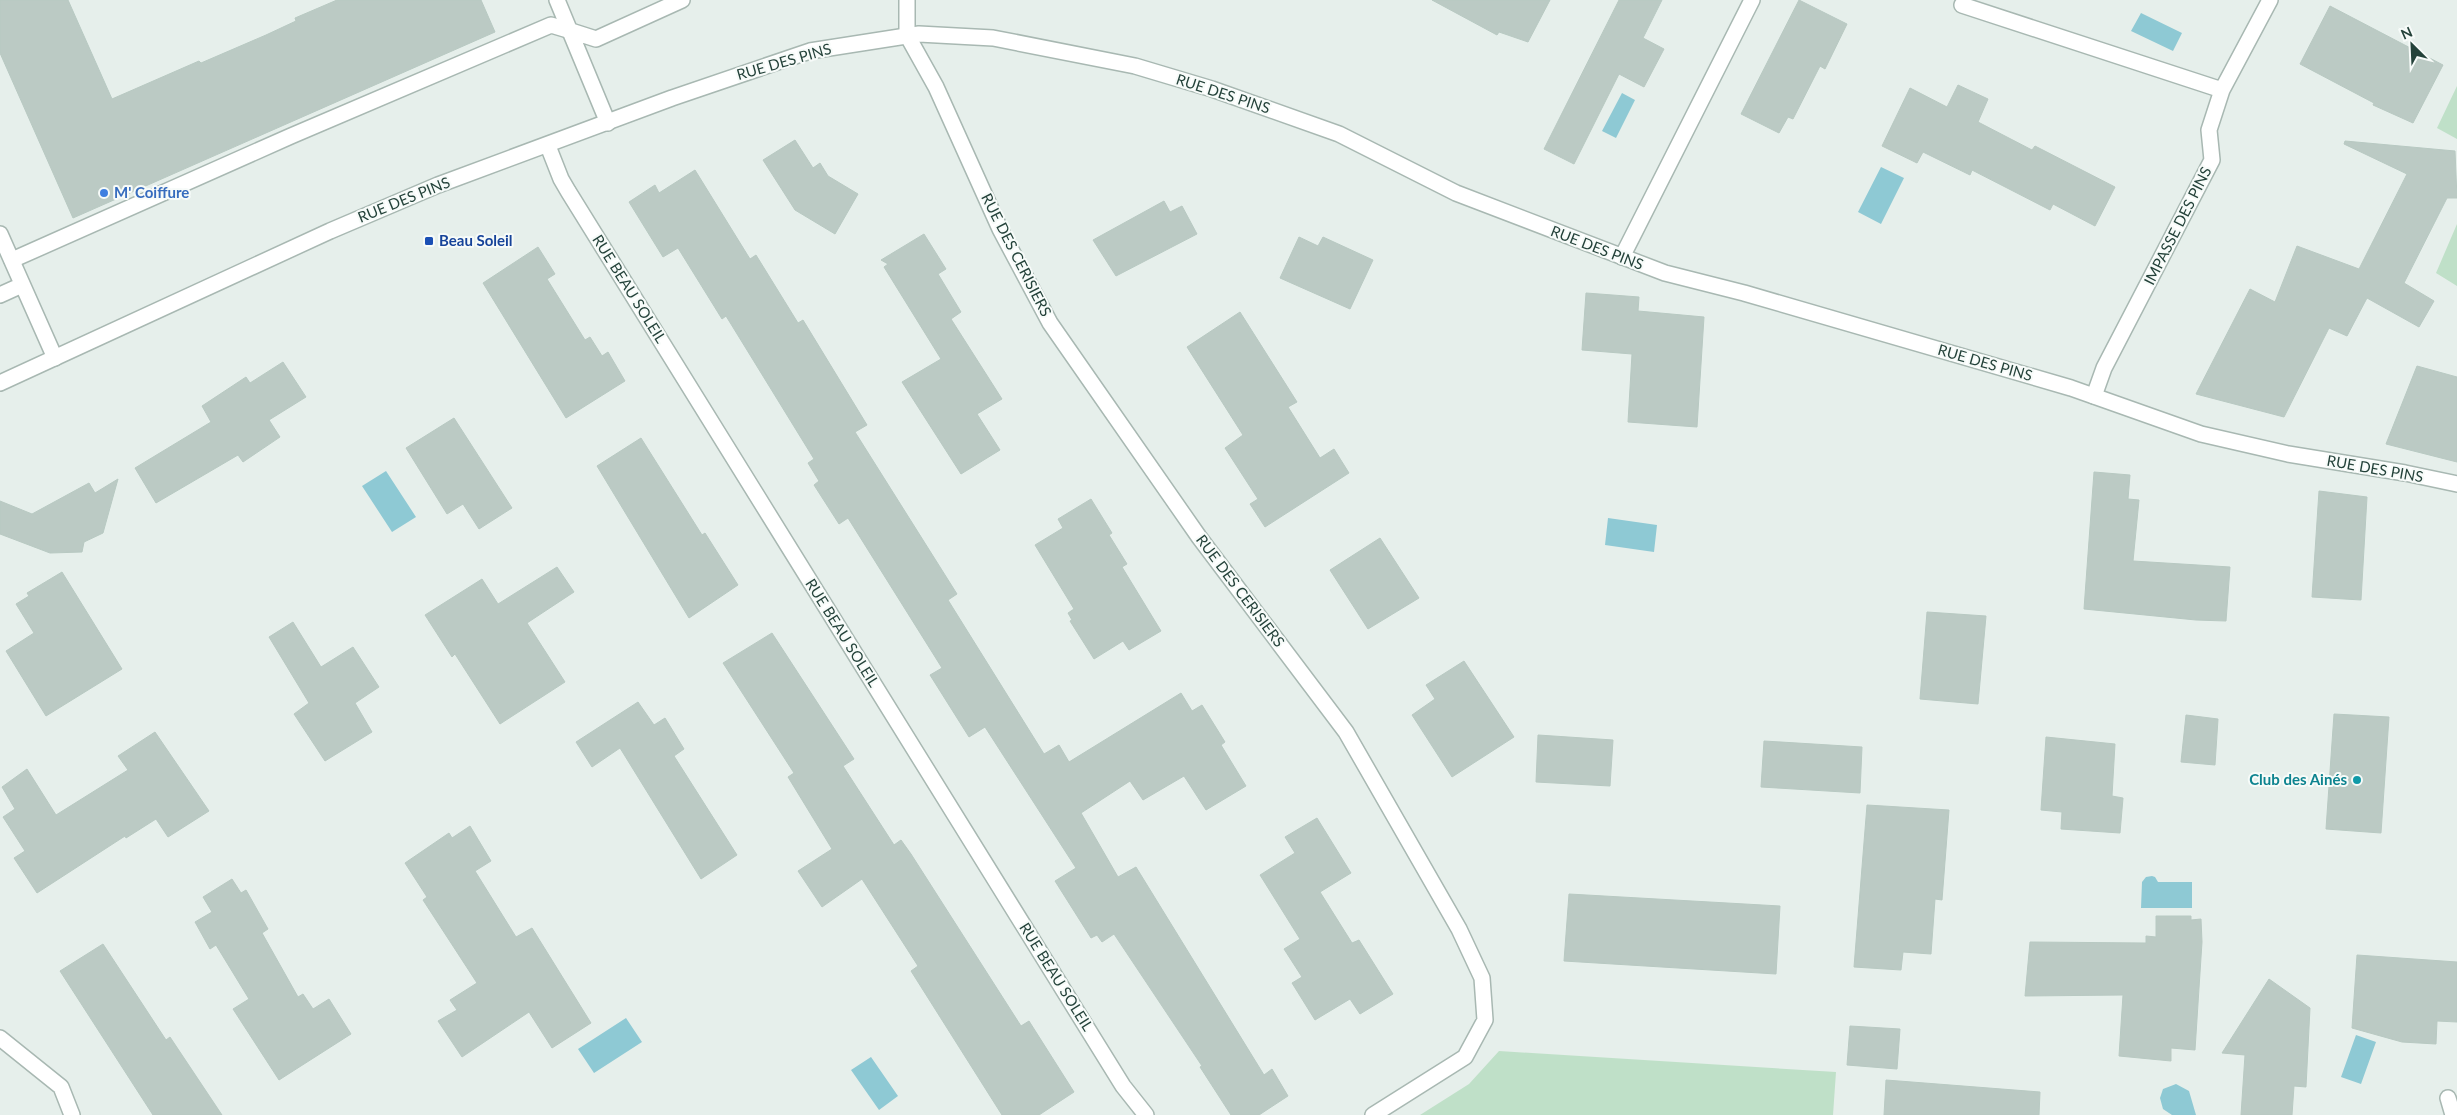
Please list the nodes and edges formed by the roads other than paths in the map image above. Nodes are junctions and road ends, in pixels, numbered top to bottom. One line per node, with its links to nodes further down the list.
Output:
1 (557, 0): 7 (street)
2 (682, 0): 7 (street)
3 (907, 0): 8 (street)
4 (1752, 0): 13 (street)
5 (2270, 0): 9 (street, IMPASSE DES PINS)
6 (1962, 5): 9 (street)
7 (571, 31): 10 (street); 14 (street)
8 (907, 35): 10 (street, RUE DES PINS); 13 (street, RUE DES PINS); 25 (street, RUE DES CERISIERS)
9 (2222, 90): 19 (street, IMPASSE DES PINS)
10 (608, 123): 11 (street, RUE DES PINS)
11 (548, 146): 17 (street, RUE DES PINS); 24 (street, RUE BEAU SOLEIL)
12 (0, 234): 14 (street)
13 (1622, 257): 19 (street, RUE DES PINS)
14 (12, 260): 15 (street)
15 (22, 285): 16 (street); 17 (street)
16 (0, 295)
17 (54, 358): 18 (street, RUE DES PINS)
18 (0, 383)
19 (2094, 396): 20 (street, RUE DES PINS)
20 (2457, 484)
21 (0, 1038): 23 (street)
22 (2448, 1098): 26 (street)
23 (72, 1115)
24 (1146, 1115)
25 (1373, 1115)
26 (2453, 1115)

